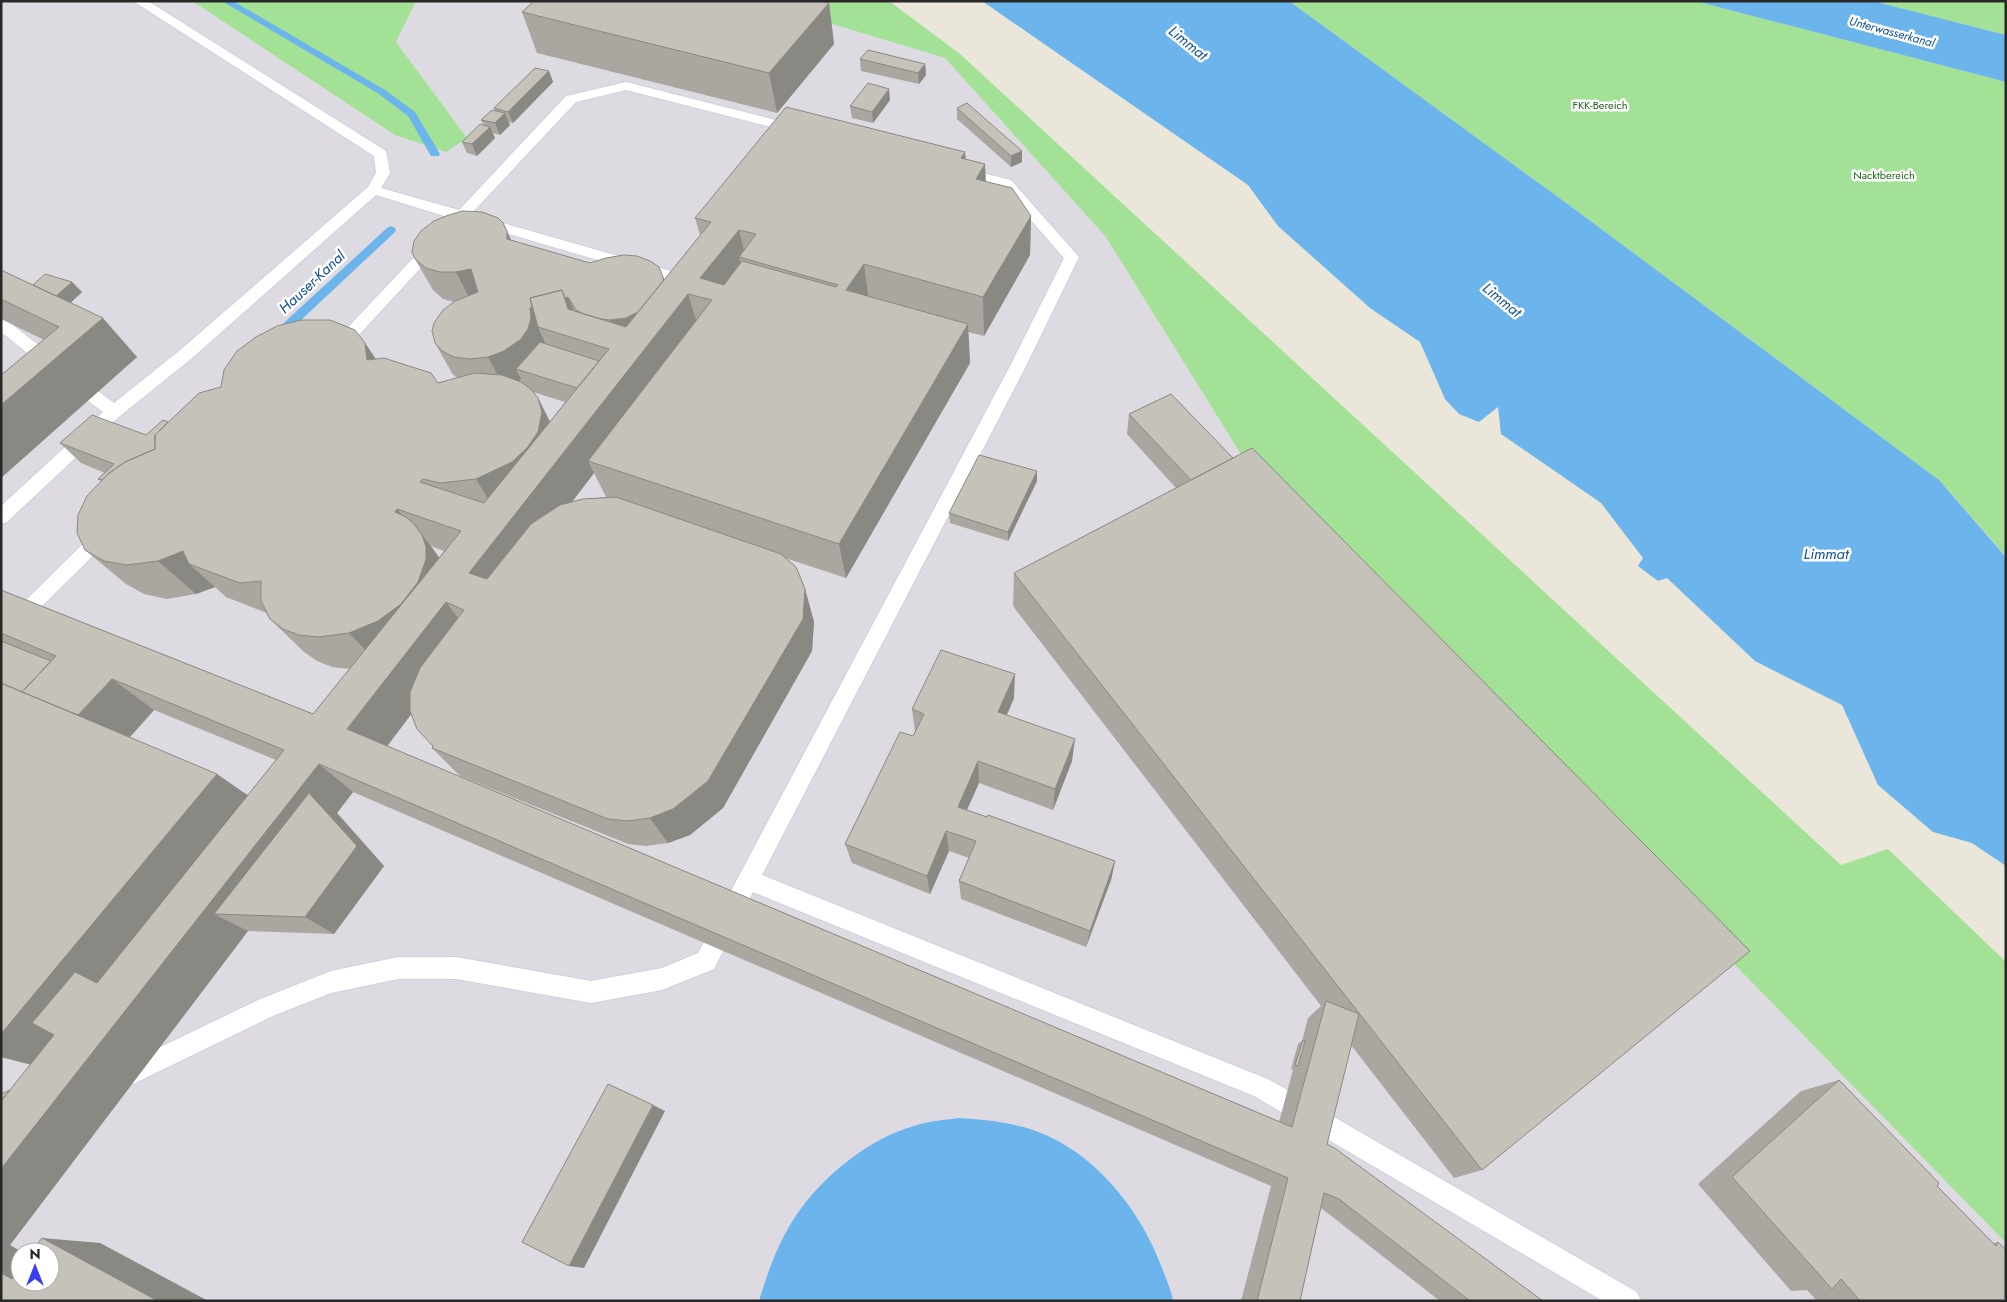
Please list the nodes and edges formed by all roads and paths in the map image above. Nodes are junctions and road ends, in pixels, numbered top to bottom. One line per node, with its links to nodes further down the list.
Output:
1 (139, 1): 4 (lane)
2 (816, 135): 5 (lane)
3 (949, 169): 13 (lane)
4 (373, 190): 5 (lane); 9 (lane)
5 (462, 215): 6 (lane); 8 (lane)
6 (687, 281)
7 (1, 324): 9 (lane)
8 (321, 352)
9 (114, 412): 10 (lane)
10 (1, 517)
11 (114, 524): 12 (lane)
12 (52, 611)
13 (749, 880): 14 (lane); 15 (lane)
14 (107, 1084)
15 (1628, 1301)

